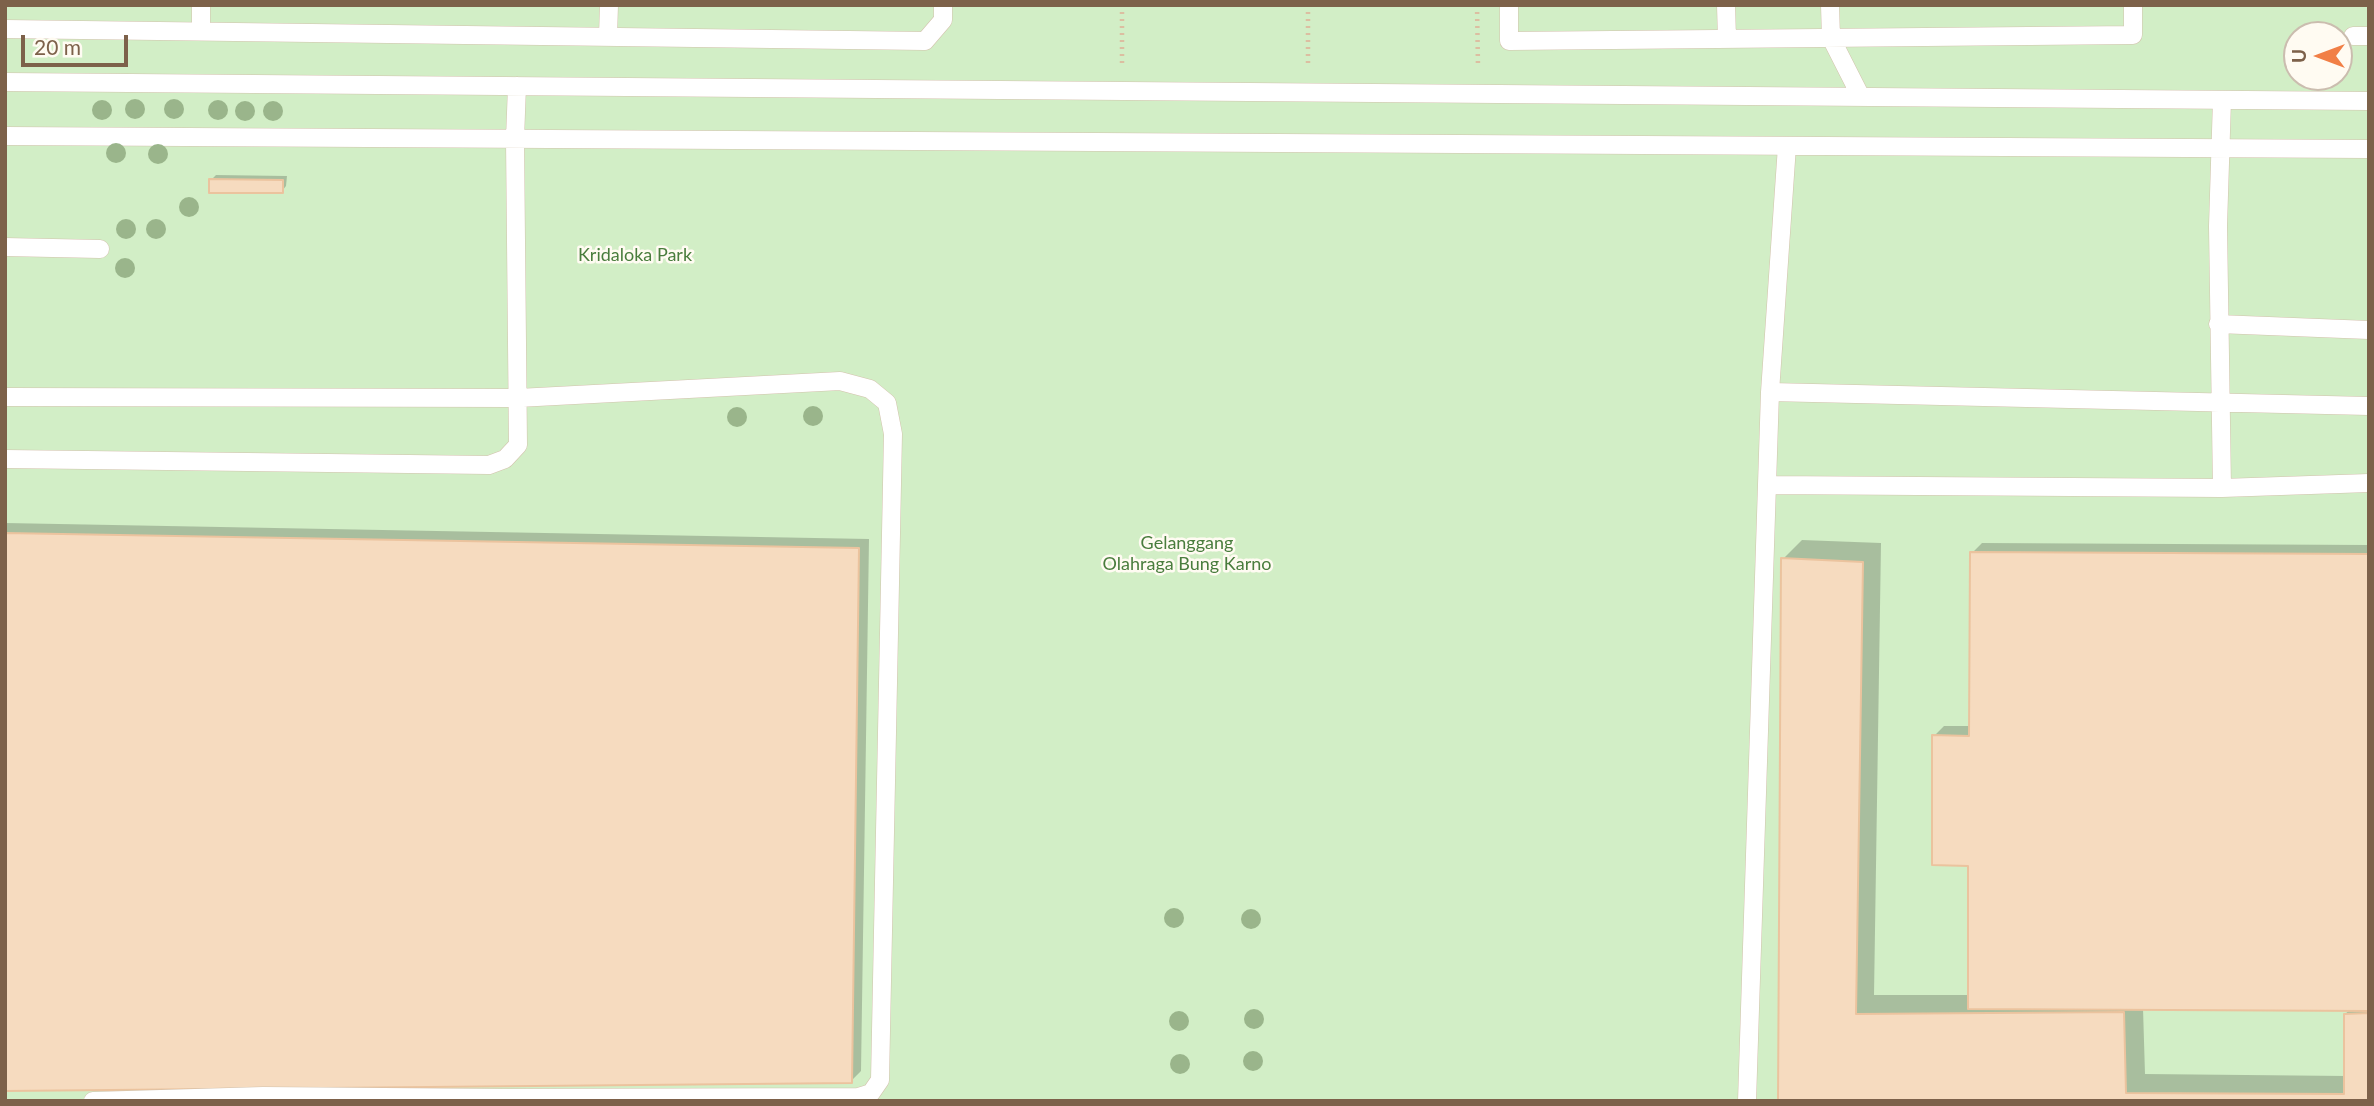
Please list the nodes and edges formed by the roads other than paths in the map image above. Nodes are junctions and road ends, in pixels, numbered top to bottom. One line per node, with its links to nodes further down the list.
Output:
1 (201, 5): 9 (lane)
2 (609, 5): 10 (lane)
3 (943, 5): 10 (lane)
4 (1509, 5): 12 (lane)
5 (1726, 5): 12 (lane)
6 (1830, 5): 11 (lane)
7 (2133, 5): 11 (lane)
8 (5, 29): 9 (lane)
9 (201, 31): 10 (lane)
10 (608, 36)
11 (1831, 38): 12 (lane); 15 (lane)
12 (1727, 39)
13 (5, 82): 14 (lane)
14 (517, 86): 15 (lane); 19 (lane)
15 (1861, 97): 16 (lane)
16 (2222, 100): 17 (lane); 21 (lane)
17 (2369, 101)
18 (5, 136): 19 (lane)
19 (515, 139): 20 (lane); 29 (lane)
20 (1787, 146): 21 (lane); 27 (lane)
21 (2220, 149): 22 (lane); 25 (lane)
22 (2369, 149)
23 (5, 247): 24 (lane)
24 (100, 249)
25 (2218, 324): 26 (lane); 30 (lane)
26 (2369, 330)
27 (1770, 392): 30 (lane); 34 (lane)
28 (5, 397): 29 (lane)
29 (518, 398): 32 (lane); 36 (lane)
30 (2220, 401): 31 (lane); 35 (lane)
31 (2369, 406)
32 (5, 459)
33 (2369, 483): 35 (lane)
34 (1767, 485): 35 (lane); 38 (lane)
35 (2222, 488)
36 (263, 1098): 37 (lane)
37 (93, 1101)
38 (1747, 1101)

